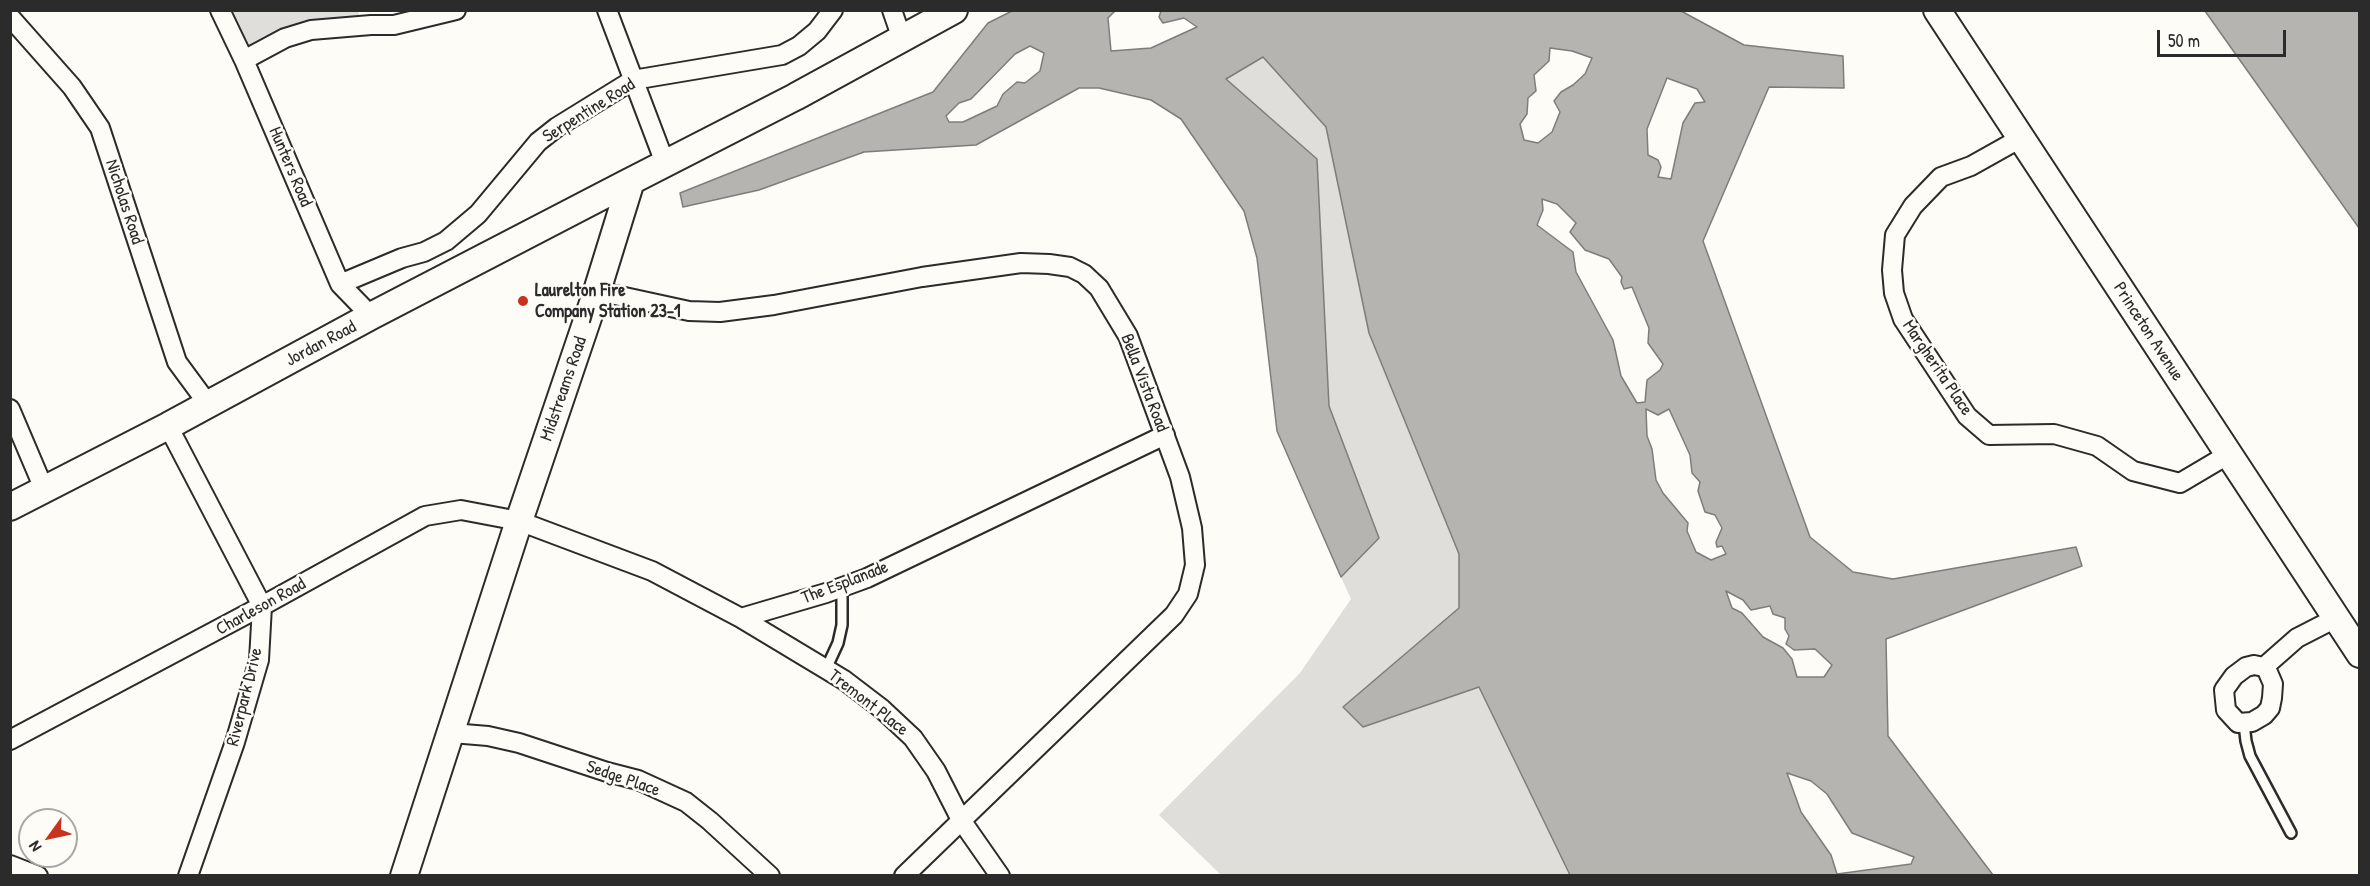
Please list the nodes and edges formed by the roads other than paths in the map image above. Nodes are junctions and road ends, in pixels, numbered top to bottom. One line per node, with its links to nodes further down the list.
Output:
1 (220, 10): 11 (street, Hunters Road)
2 (456, 10): 9 (street)
3 (607, 10): 12 (street)
4 (833, 10): 12 (street, Serpentine Road)
5 (892, 10): 10 (street)
6 (954, 10): 10 (street)
7 (1937, 10): 13 (street, Princeton Avenue)
8 (10, 17): 19 (street, Nicholas Road)
9 (369, 18): 11 (street)
10 (902, 39): 14 (street)
11 (244, 60): 16 (street, Hunters Road)
12 (633, 80): 14 (street); 16 (street, Serpentine Road)
13 (2021, 138): 23 (street, Princeton Avenue); 23 (street, Margherita Place)
14 (665, 163): 15 (street)
15 (632, 181): 17 (street, Midstreams Road); 18 (street, Jordan Road)
16 (340, 284): 18 (street, Hunters Road)
17 (597, 291): 22 (street, Bella Vista Road); 26 (street, Midstreams Road)
18 (371, 316): 19 (street, Jordan Road)
19 (208, 405): 21 (street, Jordan Road)
20 (10, 409): 24 (street)
21 (168, 426): 24 (street, Jordan Road); 28 (street)
22 (1165, 435): 27 (street, The Esplanade); 37 (street, Bella Vista Road)
23 (2229, 454): 30 (street, Princeton Avenue)
24 (44, 489): 25 (street, Jordan Road)
25 (10, 507)
26 (519, 521): 28 (street, Charleson Road); 29 (street); 35 (street, Midstreams Road)
27 (842, 587): 29 (street, The Esplanade); 33 (lane)
28 (262, 606): 36 (street, Charleson Road); 41 (street, Riverpark Drive)
29 (741, 618): 33 (street, Tremont Place)
30 (2336, 618): 31 (street, Princeton Avenue); 32 (street)
31 (2360, 654)
32 (2264, 667): 34 (street); 34 (street)
33 (826, 669): 37 (street, Tremont Place)
34 (2244, 724): 38 (lane)
35 (452, 733): 42 (street, Midstreams Road); 43 (street, Sedge Place)
36 (10, 740)
37 (961, 820): 44 (street, Bella Vista Road); 45 (street, Tremont Place)
38 (2291, 833)
39 (10, 865): 40 (street)
40 (38, 876)
41 (188, 876)
42 (404, 876)
43 (770, 876)
44 (904, 876)
45 (1000, 876)

